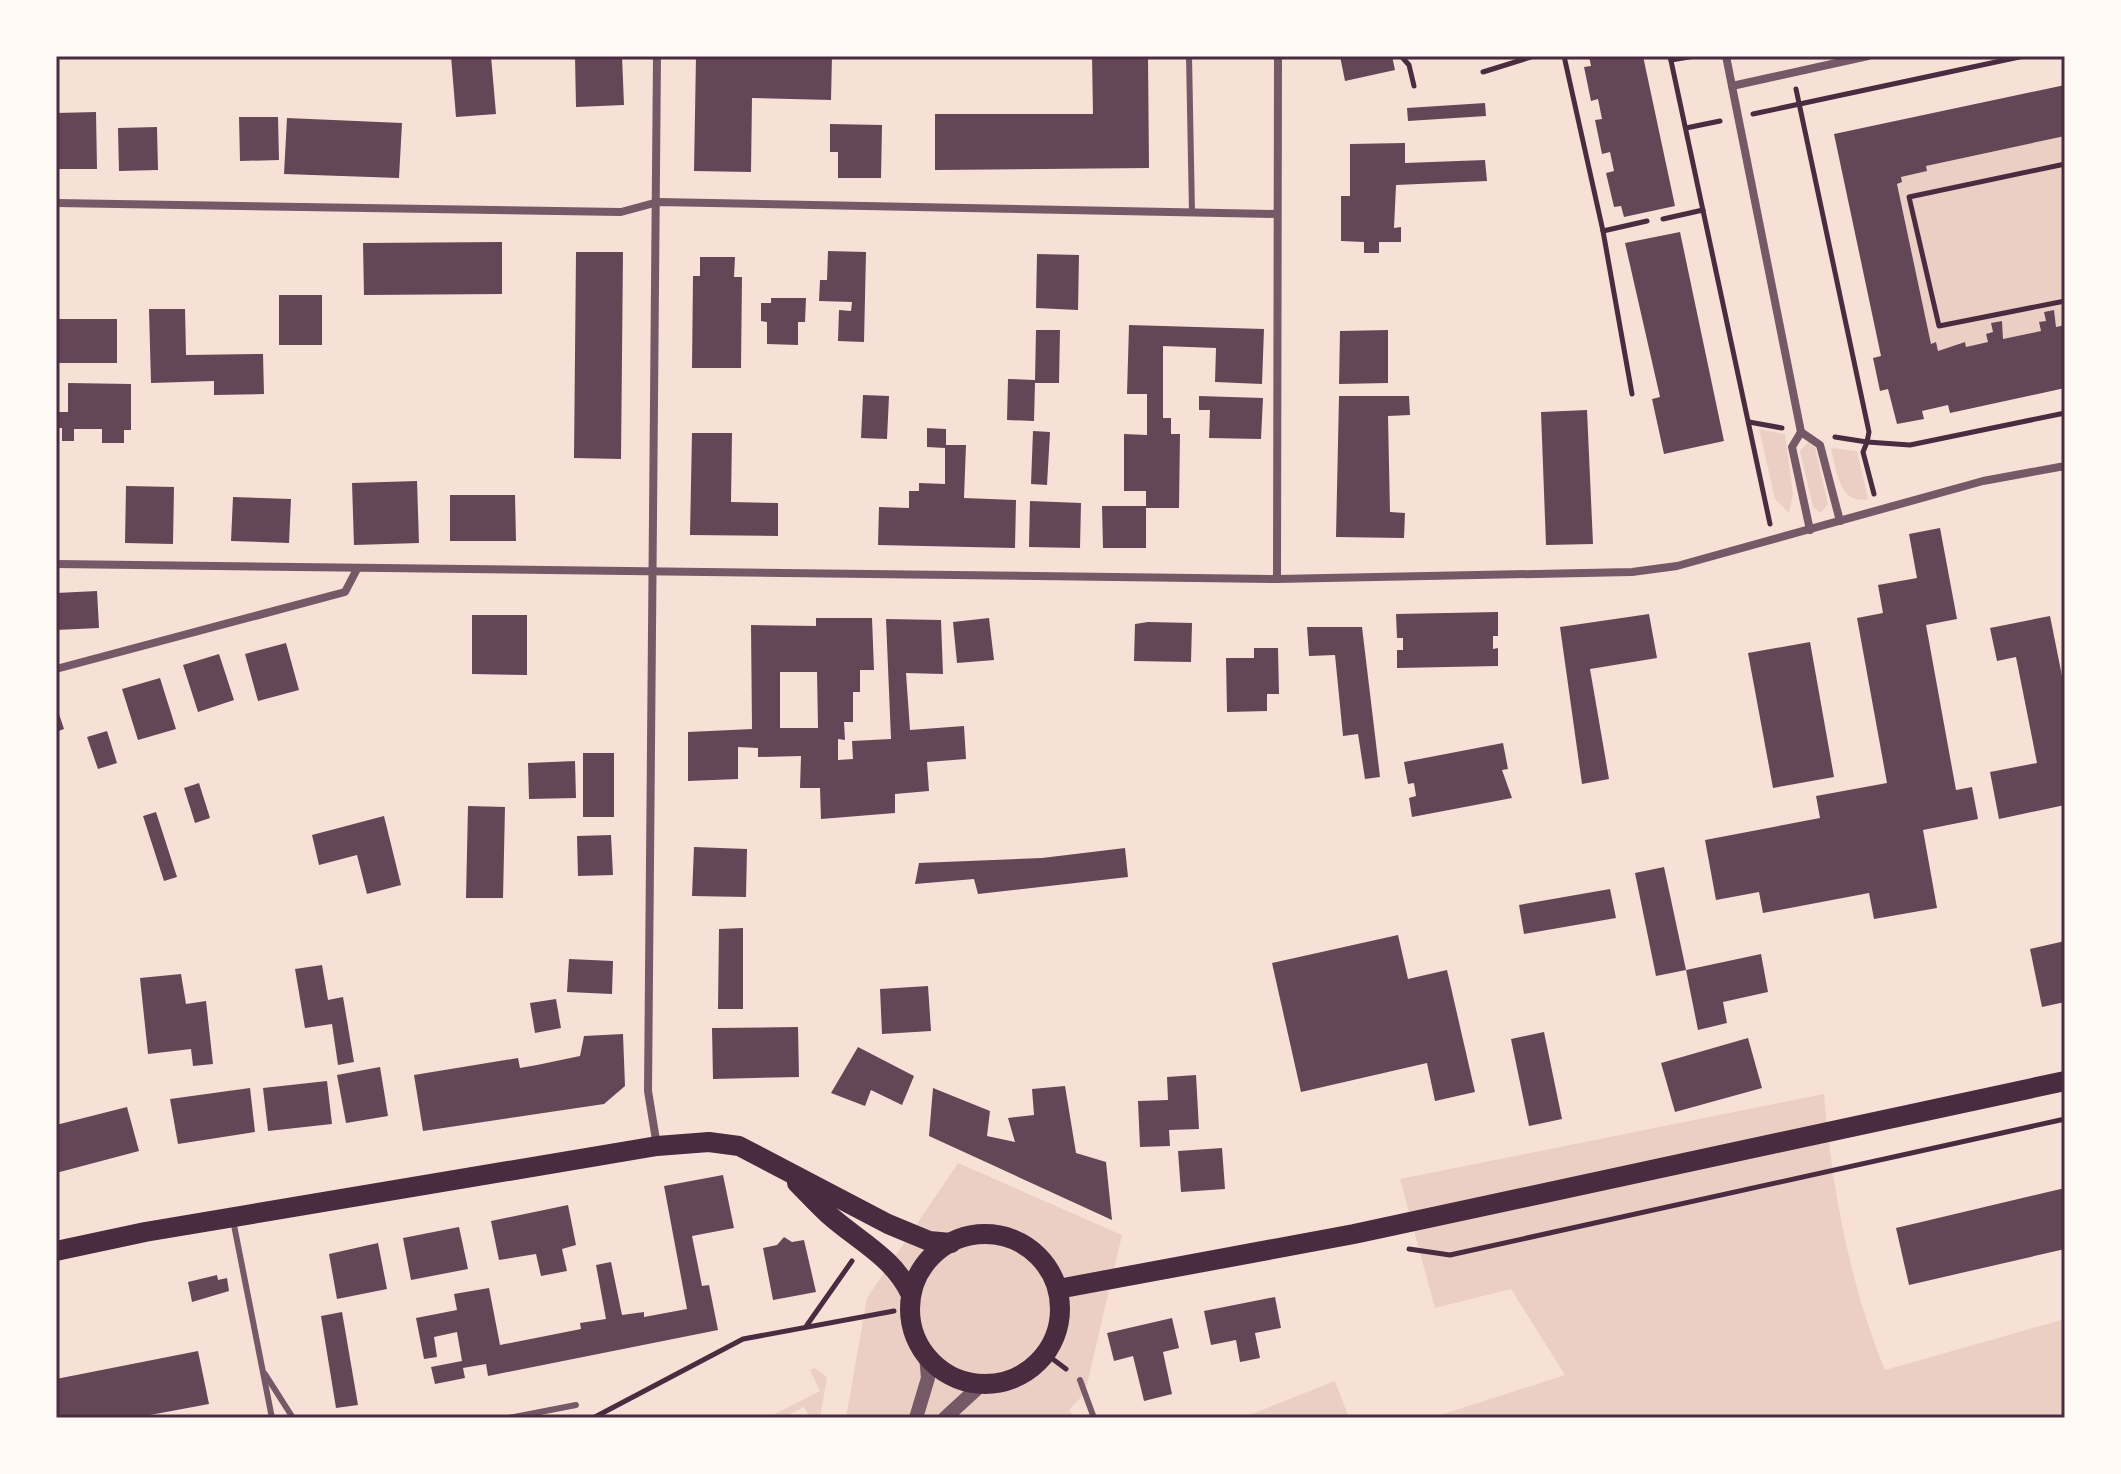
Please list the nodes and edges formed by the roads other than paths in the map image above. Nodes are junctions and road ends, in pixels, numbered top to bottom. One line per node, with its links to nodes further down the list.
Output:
1 (657, 56): 7 (street)
2 (1189, 56): 9 (lane)
3 (1278, 56): 10 (street)
4 (1726, 56): 6 (street)
5 (1868, 56): 6 (street)
6 (1732, 86): 11 (street)
7 (658, 202): 8 (street); 9 (street); 17 (street)
8 (56, 203)
9 (1192, 213): 10 (street)
10 (1277, 214): 18 (street)
11 (1801, 432): 13 (street); 14 (street)
12 (2065, 466): 13 (street)
13 (1840, 521): 14 (street)
14 (1810, 530): 18 (street)
15 (56, 564): 16 (street)
16 (357, 569): 17 (street); 19 (street)
17 (652, 571): 18 (street); 21 (street)
18 (1277, 579)
19 (56, 669)
20 (2065, 1081): 26 (main road)
21 (657, 1146): 22 (main road); 23 (main road)
22 (789, 1174): 24 (main road); 27 (main road)
23 (232, 1217): 25 (main road); 29 (lane)
24 (951, 1243): 26 (main road); 27 (main road)
25 (56, 1251)
26 (1058, 1289): 31 (main road)
27 (911, 1301): 28 (main road)
28 (926, 1356): 31 (main road); 36 (street)
29 (262, 1369): 33 (lane); 34 (lane)
30 (1080, 1380): 38 (lane)
31 (982, 1384): 37 (street)
32 (576, 1405): 35 (lane)
33 (291, 1416)
34 (272, 1418)
35 (509, 1418)
36 (916, 1418)
37 (945, 1418)
38 (1094, 1418)

